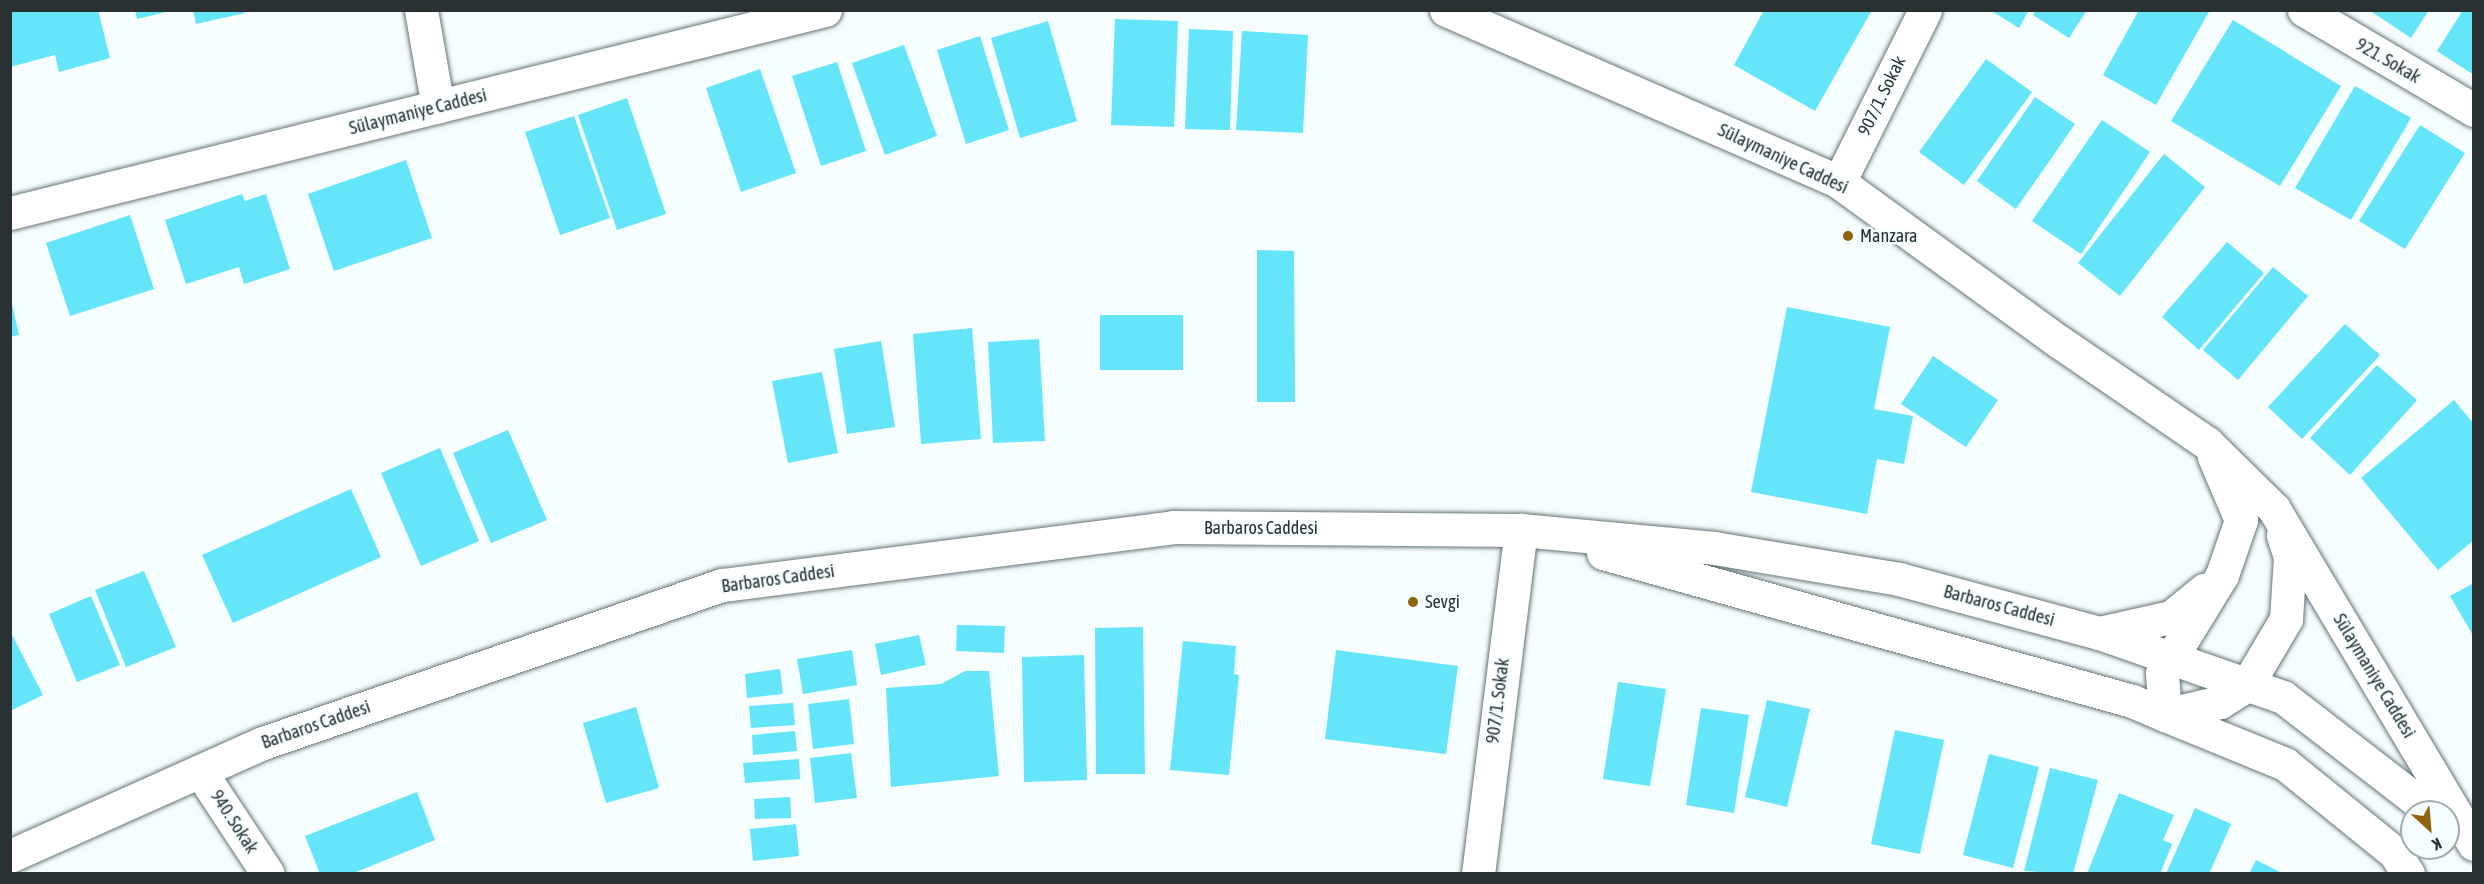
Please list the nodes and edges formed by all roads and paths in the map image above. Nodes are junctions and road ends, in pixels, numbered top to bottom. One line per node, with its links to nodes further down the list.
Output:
1 (420, 10): 6 (street)
2 (825, 10): 6 (street, Sülaymaniye Caddesi)
3 (1446, 10): 8 (street, Sülaymaniye Caddesi)
4 (1924, 10): 8 (street, 907/1. Sokak)
5 (2304, 10): 7 (street, 921. Sokak)
6 (438, 107): 9 (street, Sülaymaniye Caddesi)
7 (2474, 110)
8 (1839, 182): 10 (street, Sülaymaniye Caddesi)
9 (10, 213)
10 (2207, 443): 11 (street, Sülaymaniye Caddesi); 13 (street)
11 (2274, 509): 16 (street, Sülaymaniye Caddesi); 21 (street, Sülaymaniye Caddesi)
12 (1521, 530): 14 (street, Barbaros Caddesi); 17 (street, Barbaros Caddesi); 18 (street, Barbaros Caddesi); 24 (street, 907/1. Sokak)
13 (2222, 575): 14 (street); 15 (street)
14 (2099, 633): 15 (street, Barbaros Caddesi)
15 (2171, 658): 16 (street, Barbaros Caddesi); 17 (street)
16 (2247, 685): 17 (street, Sülaymaniye Caddesi); 19 (street, Barbaros Caddesi)
17 (2165, 715): 25 (street, Barbaros Caddesi)
18 (200, 771): 22 (street, Barbaros Caddesi); 23 (street, 940. Sokak)
19 (2416, 800)
20 (2460, 834): 21 (street)
21 (2474, 844)
22 (10, 856)
23 (268, 873)
24 (1478, 873)
25 (2408, 873)

